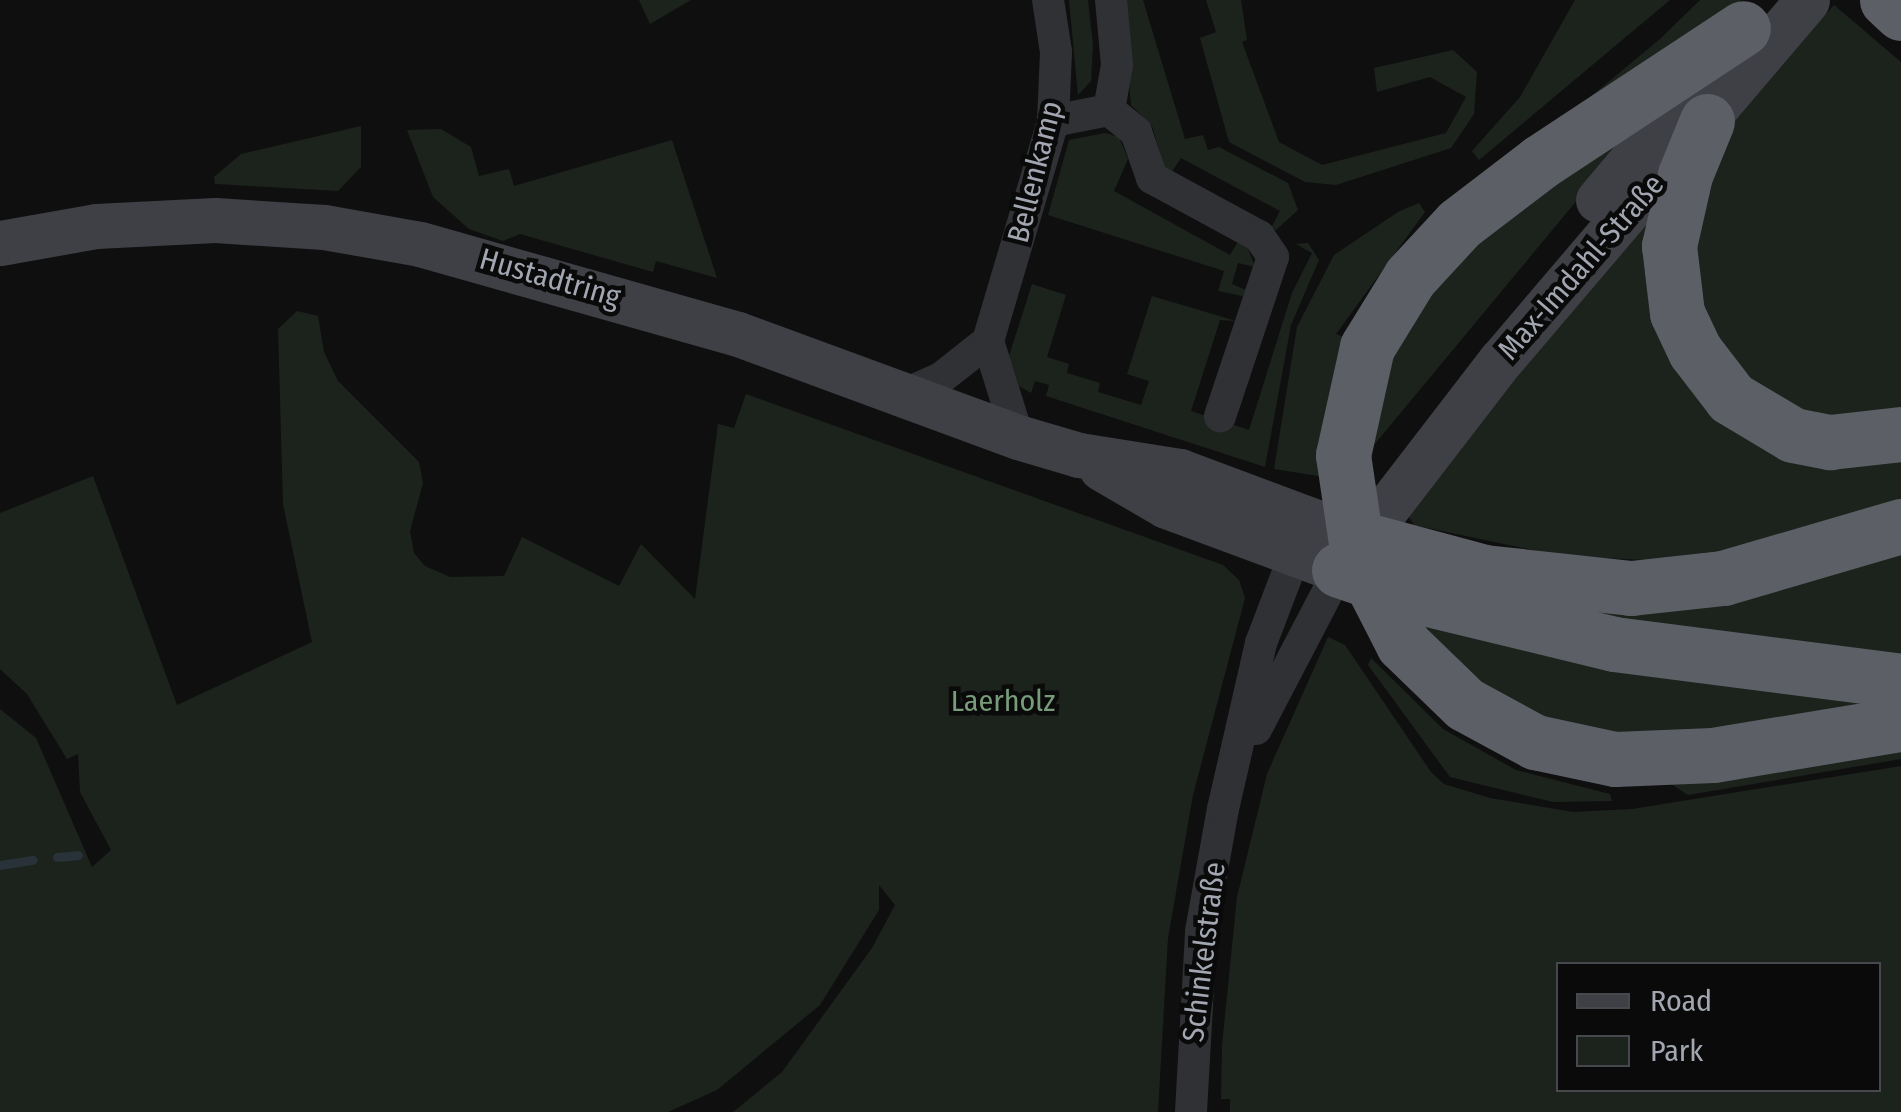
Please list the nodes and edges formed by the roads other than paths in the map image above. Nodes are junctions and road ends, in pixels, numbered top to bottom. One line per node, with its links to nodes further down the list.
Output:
1 (1048, 0): 8 (street, Bellenkamp)
2 (1111, 0): 7 (street)
3 (1807, 0): 9 (street, Max-Imdahl-Straße)
4 (1887, 0): 5 (highway)
5 (1901, 13)
6 (1755, 14): 17 (street, Max-Imdahl-Straße); 19 (highway, bridge)
7 (1109, 110): 8 (street); 13 (street)
8 (1053, 120): 11 (street, Bellenkamp)
9 (1707, 120): 14 (highway); 17 (street, Max-Imdahl-Straße)
10 (0, 243): 12 (street, Hustadtring)
11 (988, 341): 12 (street); 15 (street)
12 (905, 394): 15 (street, Hustadtring)
13 (1220, 416)
14 (1901, 434)
15 (1018, 436): 17 (street, Hustadtring)
16 (1901, 526): 17 (highway)
17 (1330, 547): 18 (highway); 20 (street, Schinkelstraße); 20 (street, Schinkelstraße)
18 (1901, 681)
19 (1901, 724)
20 (1227, 792): 21 (street, Schinkelstraße)
21 (1192, 1112)

